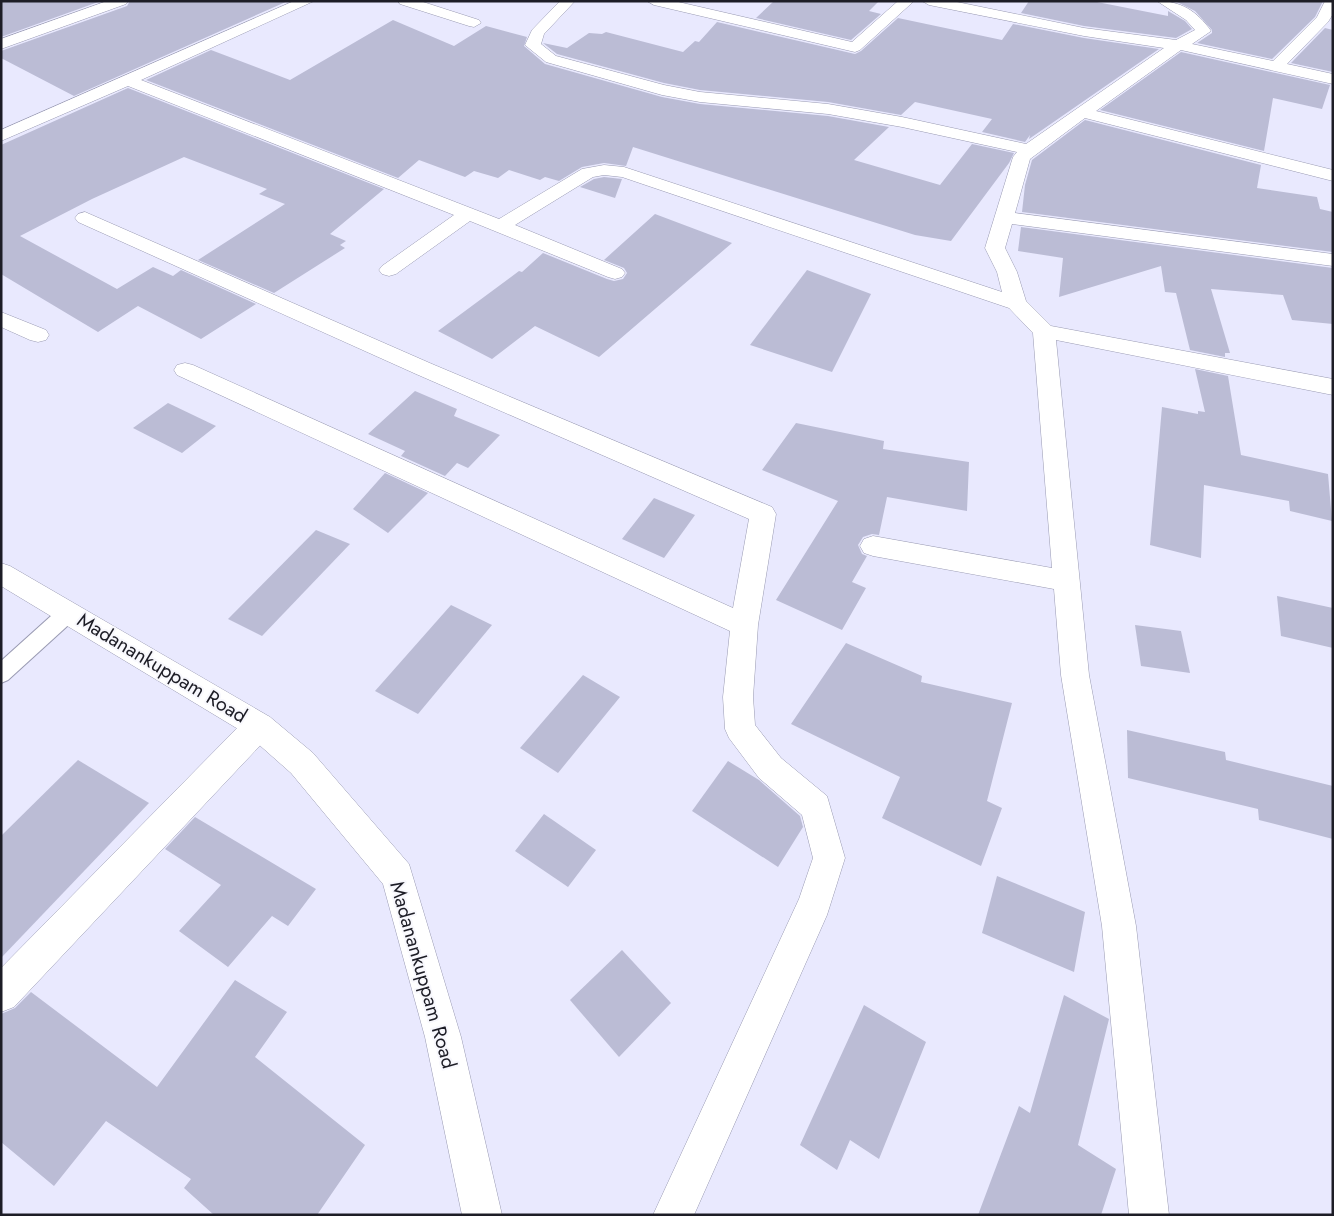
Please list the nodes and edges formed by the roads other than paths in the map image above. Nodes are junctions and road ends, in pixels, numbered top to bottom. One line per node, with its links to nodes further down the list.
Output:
1 (121, 1): 12 (street)
2 (307, 1): 16 (street)
3 (405, 1): 11 (street)
4 (568, 1): 19 (street)
5 (654, 1): 6 (street)
6 (907, 1)
7 (929, 1): 13 (street)
8 (1164, 1): 13 (street)
9 (1332, 1): 10 (street)
10 (1328, 20): 14 (street)
11 (474, 23)
12 (1, 44)
13 (1178, 45): 14 (street); 17 (street)
14 (1277, 66): 15 (street)
15 (1333, 79)
16 (129, 82): 18 (street); 21 (street)
17 (1081, 112): 19 (street); 20 (street)
18 (1, 136)
19 (1029, 150): 22 (street)
20 (1333, 176)
21 (467, 214): 24 (street); 26 (street)
22 (1004, 217): 25 (street); 28 (street)
23 (85, 218): 38 (street)
24 (500, 226): 27 (street); 28 (street)
25 (1333, 260)
26 (388, 270)
27 (615, 274)
28 (1016, 303): 30 (street)
29 (1, 319): 31 (street)
30 (1044, 331): 33 (street); 36 (street)
31 (38, 335)
32 (185, 370): 38 (street)
33 (1333, 387)
34 (873, 546): 36 (street)
35 (1, 573): 37 (street, Madanankuppam Road)
36 (1066, 581): 44 (street)
37 (68, 613): 39 (lane); 40 (street, Madanankuppam Road)
38 (744, 625): 43 (street)
39 (1, 674)
40 (259, 726): 41 (street); 42 (street, Madanankuppam Road)
41 (1, 994)
42 (482, 1215)
43 (673, 1215)
44 (1149, 1215)

